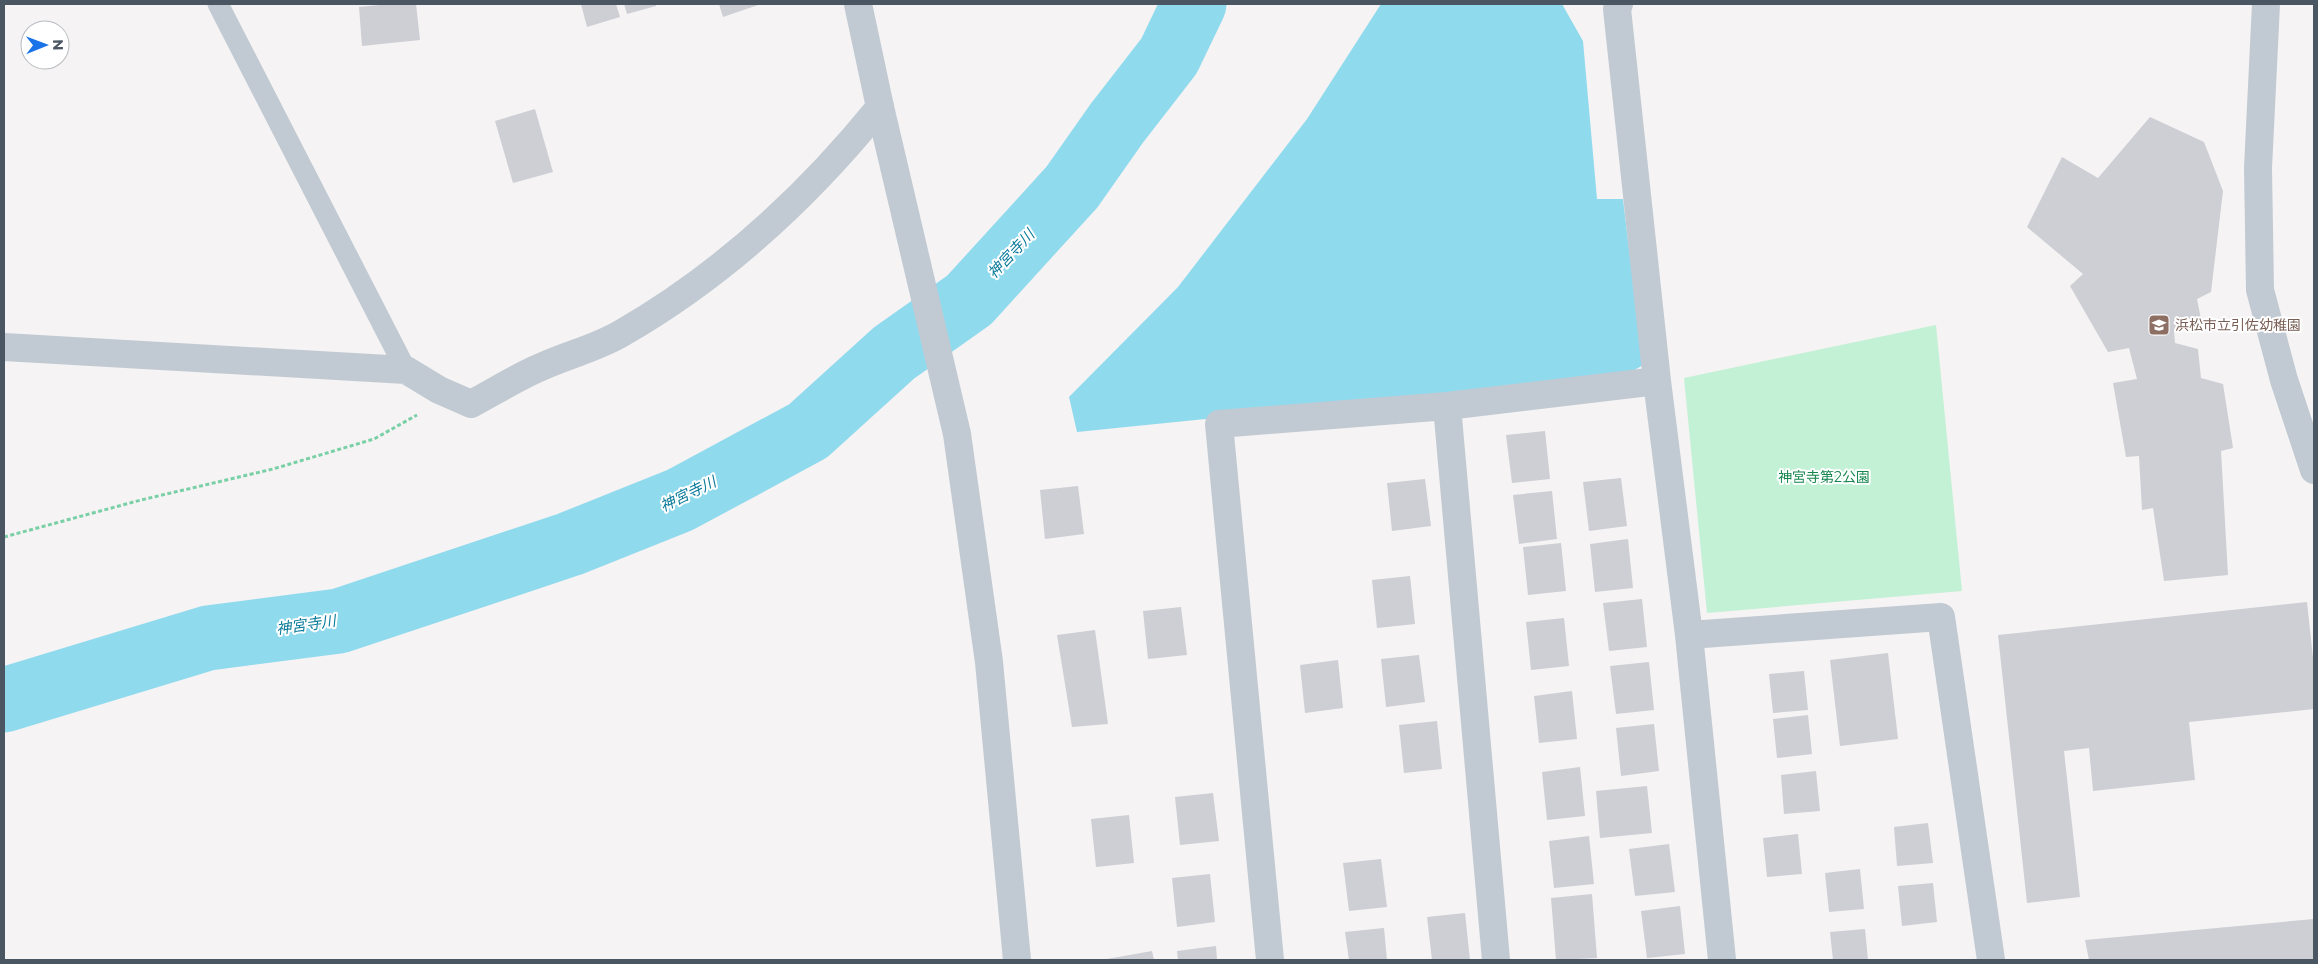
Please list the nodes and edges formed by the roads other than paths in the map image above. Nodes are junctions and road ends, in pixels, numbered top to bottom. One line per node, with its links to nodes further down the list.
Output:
1 (218, 4): 7 (lane)
2 (858, 4): 5 (street)
3 (1619, 4): 8 (street)
4 (2266, 4): 10 (street)
5 (880, 107): 7 (street); 12 (street)
6 (4, 347): 7 (street)
7 (406, 370)
8 (1658, 381): 9 (street); 11 (street)
9 (1447, 406): 13 (street); 14 (street)
10 (2314, 470)
11 (1690, 635): 15 (street); 16 (street)
12 (1017, 960)
13 (1270, 960)
14 (1496, 960)
15 (1722, 960)
16 (1991, 960)

